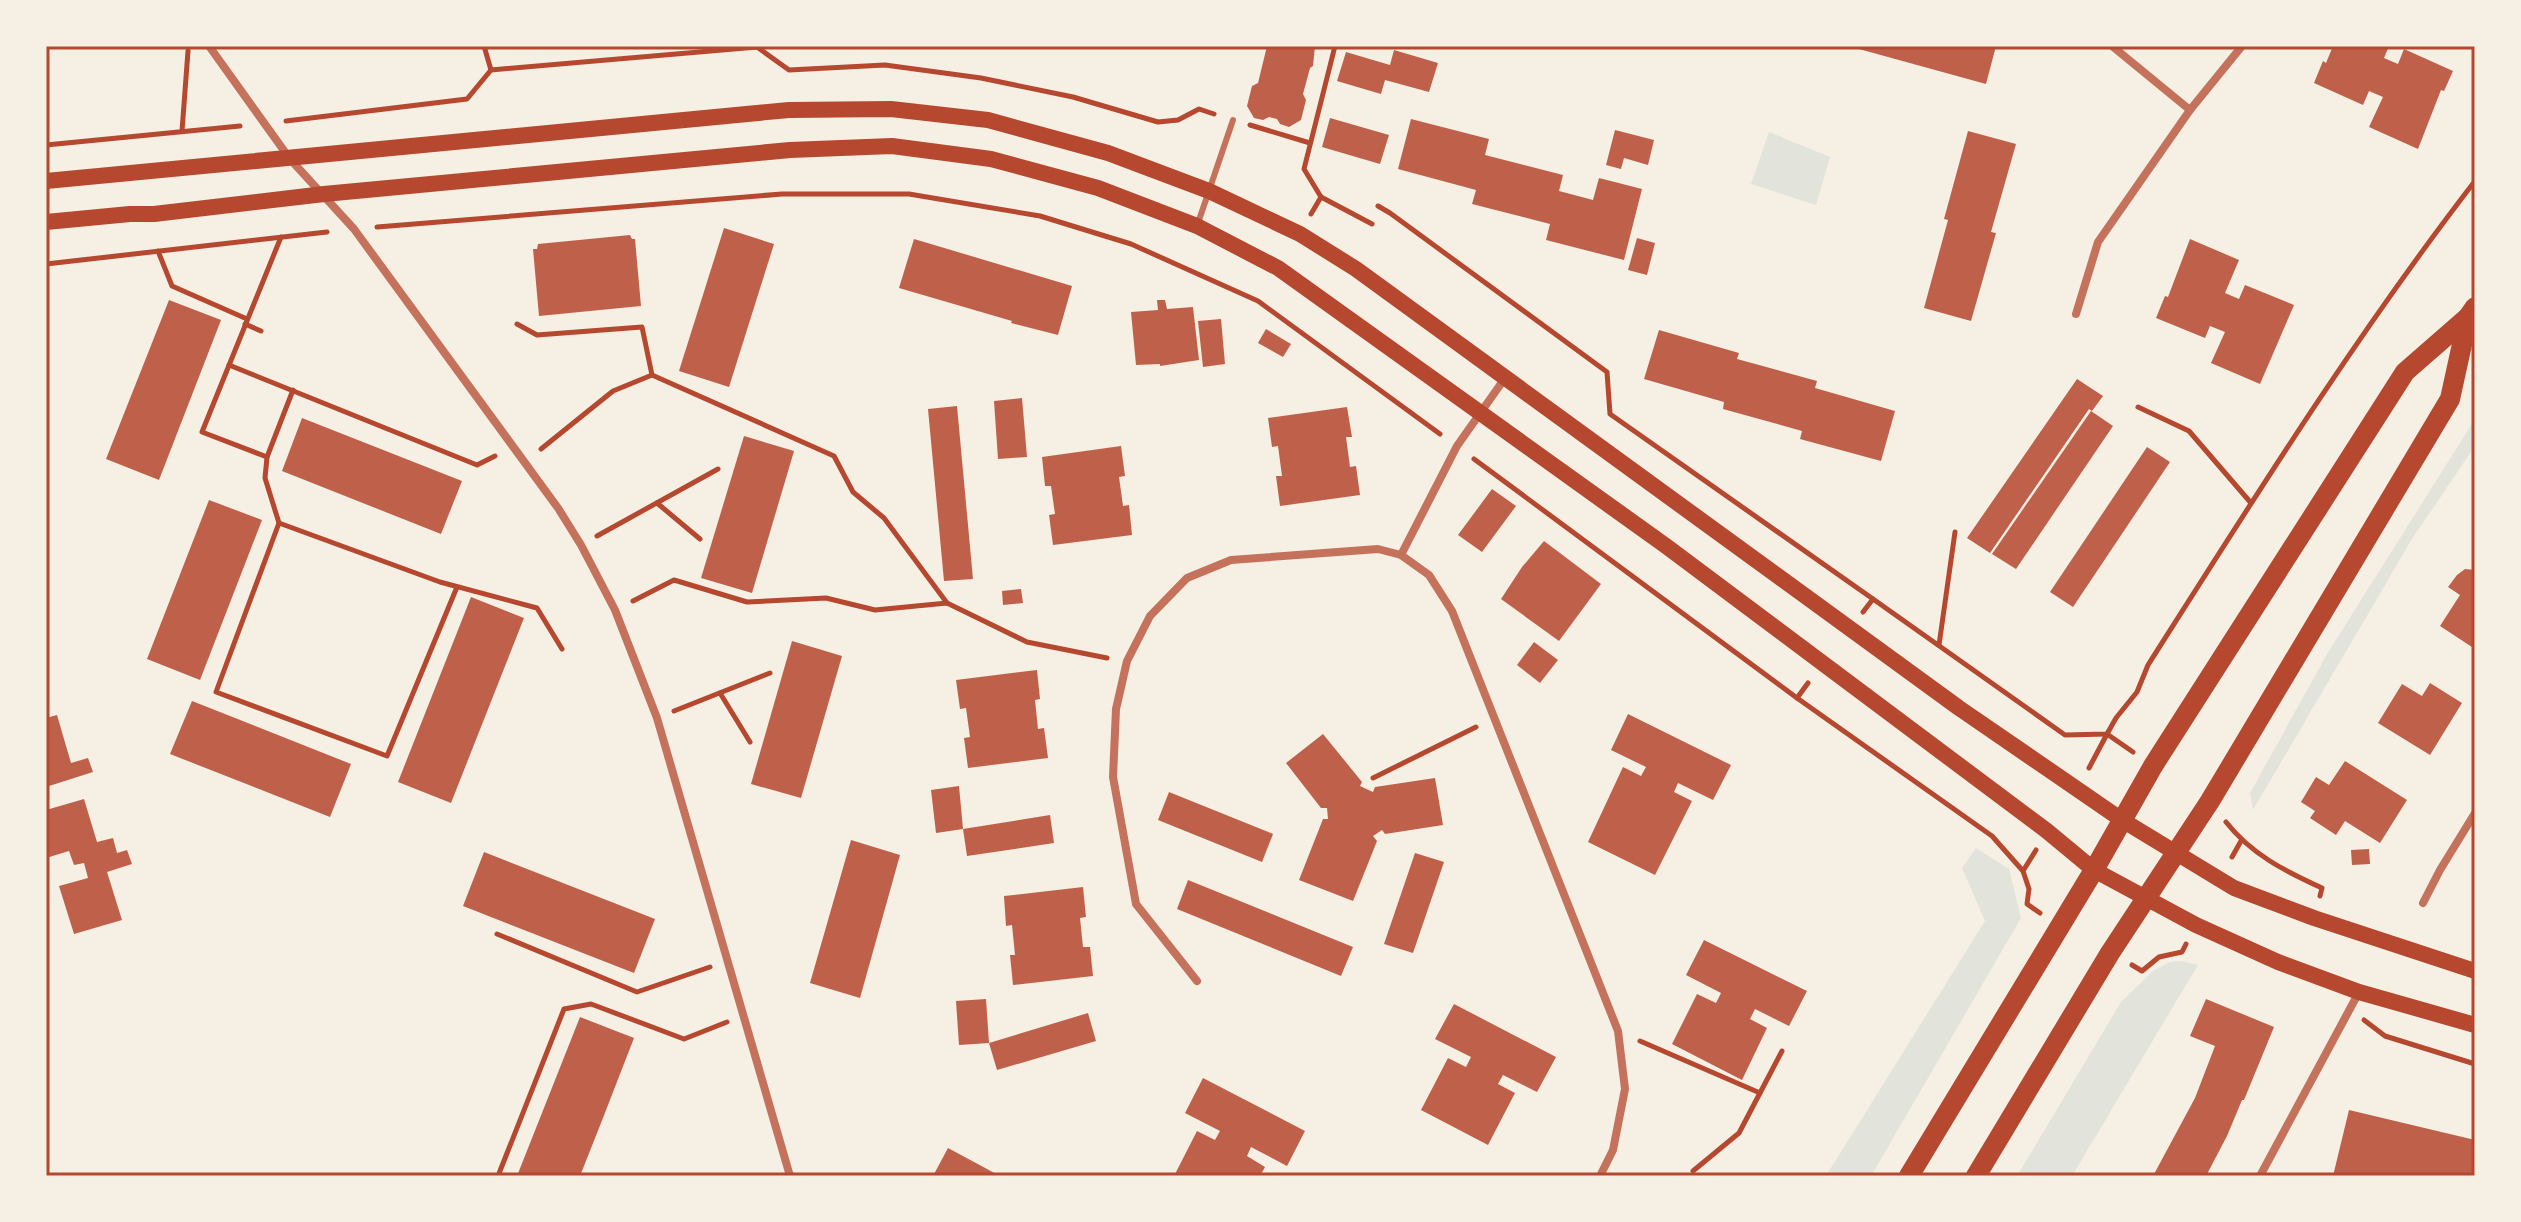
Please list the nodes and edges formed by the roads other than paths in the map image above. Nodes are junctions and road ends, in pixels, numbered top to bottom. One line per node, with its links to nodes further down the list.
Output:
1 (209, 46): 6 (street)
2 (2112, 46): 4 (street)
3 (2242, 46): 4 (street)
4 (2190, 110): 13 (street)
5 (1233, 120): 8 (lane)
6 (290, 159): 7 (main road); 8 (main road); 9 (street)
7 (46, 181)
8 (1209, 191): 11 (lane); 14 (main road)
9 (324, 194): 10 (main road); 11 (main road); 27 (street)
10 (46, 222)
11 (1197, 226): 15 (main road)
12 (2471, 312): 18 (main road); 19 (main road)
13 (2076, 314)
14 (1505, 378): 15 (street); 18 (main road)
15 (1480, 412): 16 (street); 20 (main road)
16 (1401, 555): 24 (street); 28 (street)
17 (2475, 813): 22 (street)
18 (2122, 820): 19 (main road); 20 (main road)
19 (2177, 854): 21 (main road); 23 (main road)
20 (2094, 870): 21 (main road); 29 (main road)
21 (2145, 900): 25 (main road); 30 (main road)
22 (2423, 903)
23 (2475, 971)
24 (1197, 981)
25 (2359, 992): 26 (main road); 31 (street)
26 (2475, 1025)
27 (790, 1176)
28 (1600, 1176)
29 (1909, 1176)
30 (1976, 1176)
31 (2260, 1176)

